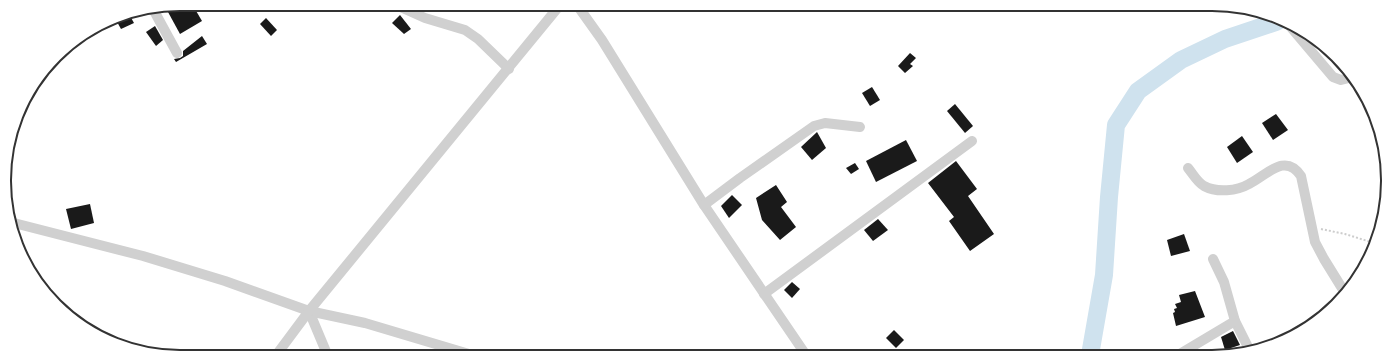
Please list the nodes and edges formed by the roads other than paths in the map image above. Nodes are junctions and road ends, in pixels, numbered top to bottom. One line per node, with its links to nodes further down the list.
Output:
1 (409, 11): 7 (street)
2 (555, 11): 7 (street)
3 (581, 11): 12 (street)
4 (155, 13): 6 (street)
5 (1297, 35): 8 (street)
6 (177, 53)
7 (509, 69): 17 (street)
8 (1347, 78)
9 (860, 127): 12 (street)
10 (972, 141): 16 (street)
11 (1188, 168): 15 (street)
12 (704, 205): 16 (street)
13 (17, 224): 17 (street)
14 (1213, 259): 18 (street)
15 (1342, 288)
16 (764, 294): 23 (street)
17 (309, 311): 20 (street); 21 (street); 22 (street)
18 (1235, 321): 19 (street); 24 (street)
19 (1248, 346)
20 (281, 350)
21 (325, 350)
22 (456, 350)
23 (803, 350)
24 (1186, 350)

